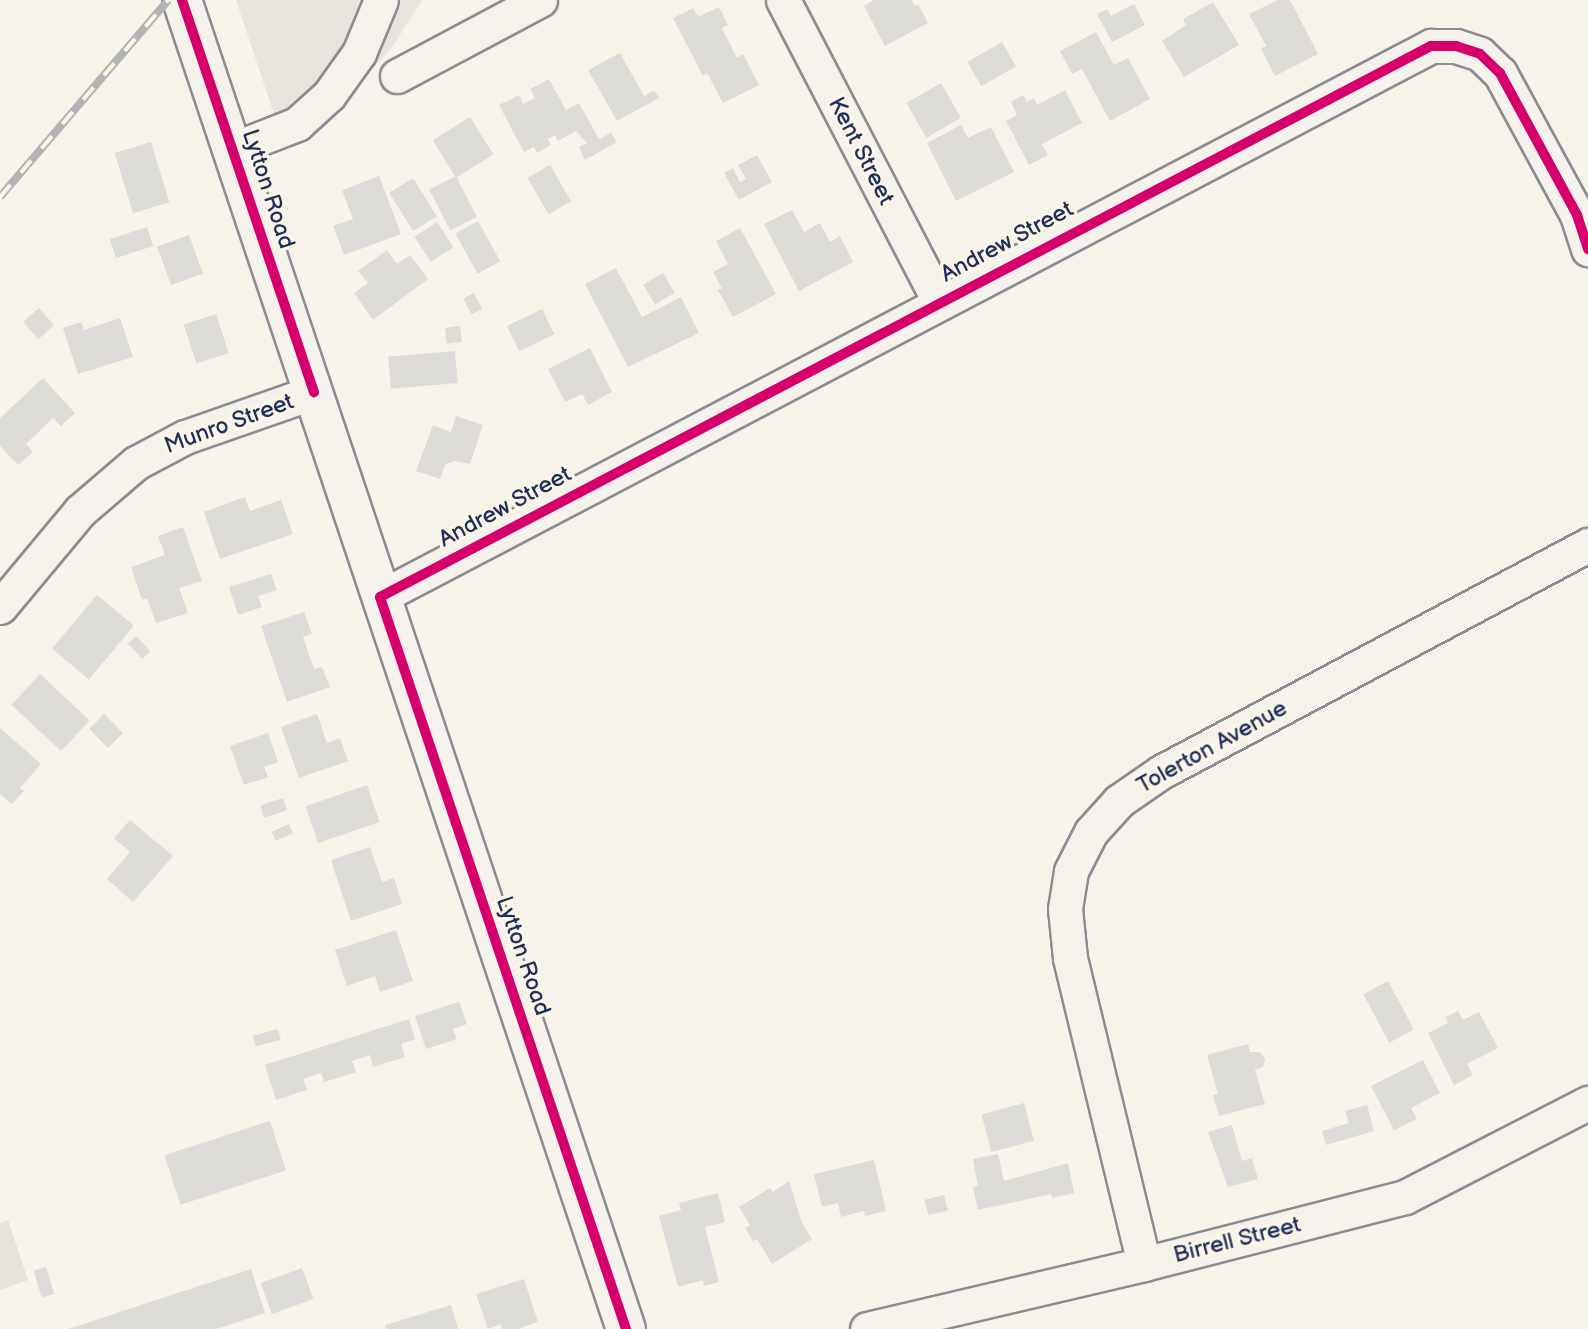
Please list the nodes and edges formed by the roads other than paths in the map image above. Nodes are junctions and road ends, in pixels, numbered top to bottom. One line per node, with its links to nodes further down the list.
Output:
1 (182, 0): 6 (main road, Lytton Road)
2 (381, 0): 6 (street)
3 (540, 0): 5 (street)
4 (783, 0): 9 (street, Kent Street)
5 (397, 76)
6 (233, 149): 10 (main road, Lytton Road)
7 (1583, 213): 8 (street); 9 (street, Andrew Street)
8 (1588, 249)
9 (939, 301): 12 (street, Andrew Street)
10 (314, 392): 12 (main road, Lytton Road); 13 (street, Munro Street)
11 (1588, 545): 15 (street, Tolerton Avenue)
12 (380, 597): 16 (main road, Lytton Road)
13 (0, 607)
14 (1588, 1103): 15 (street, Birrell Street)
15 (1144, 1264): 17 (street, Birrell Street)
16 (626, 1329)
17 (867, 1329)

